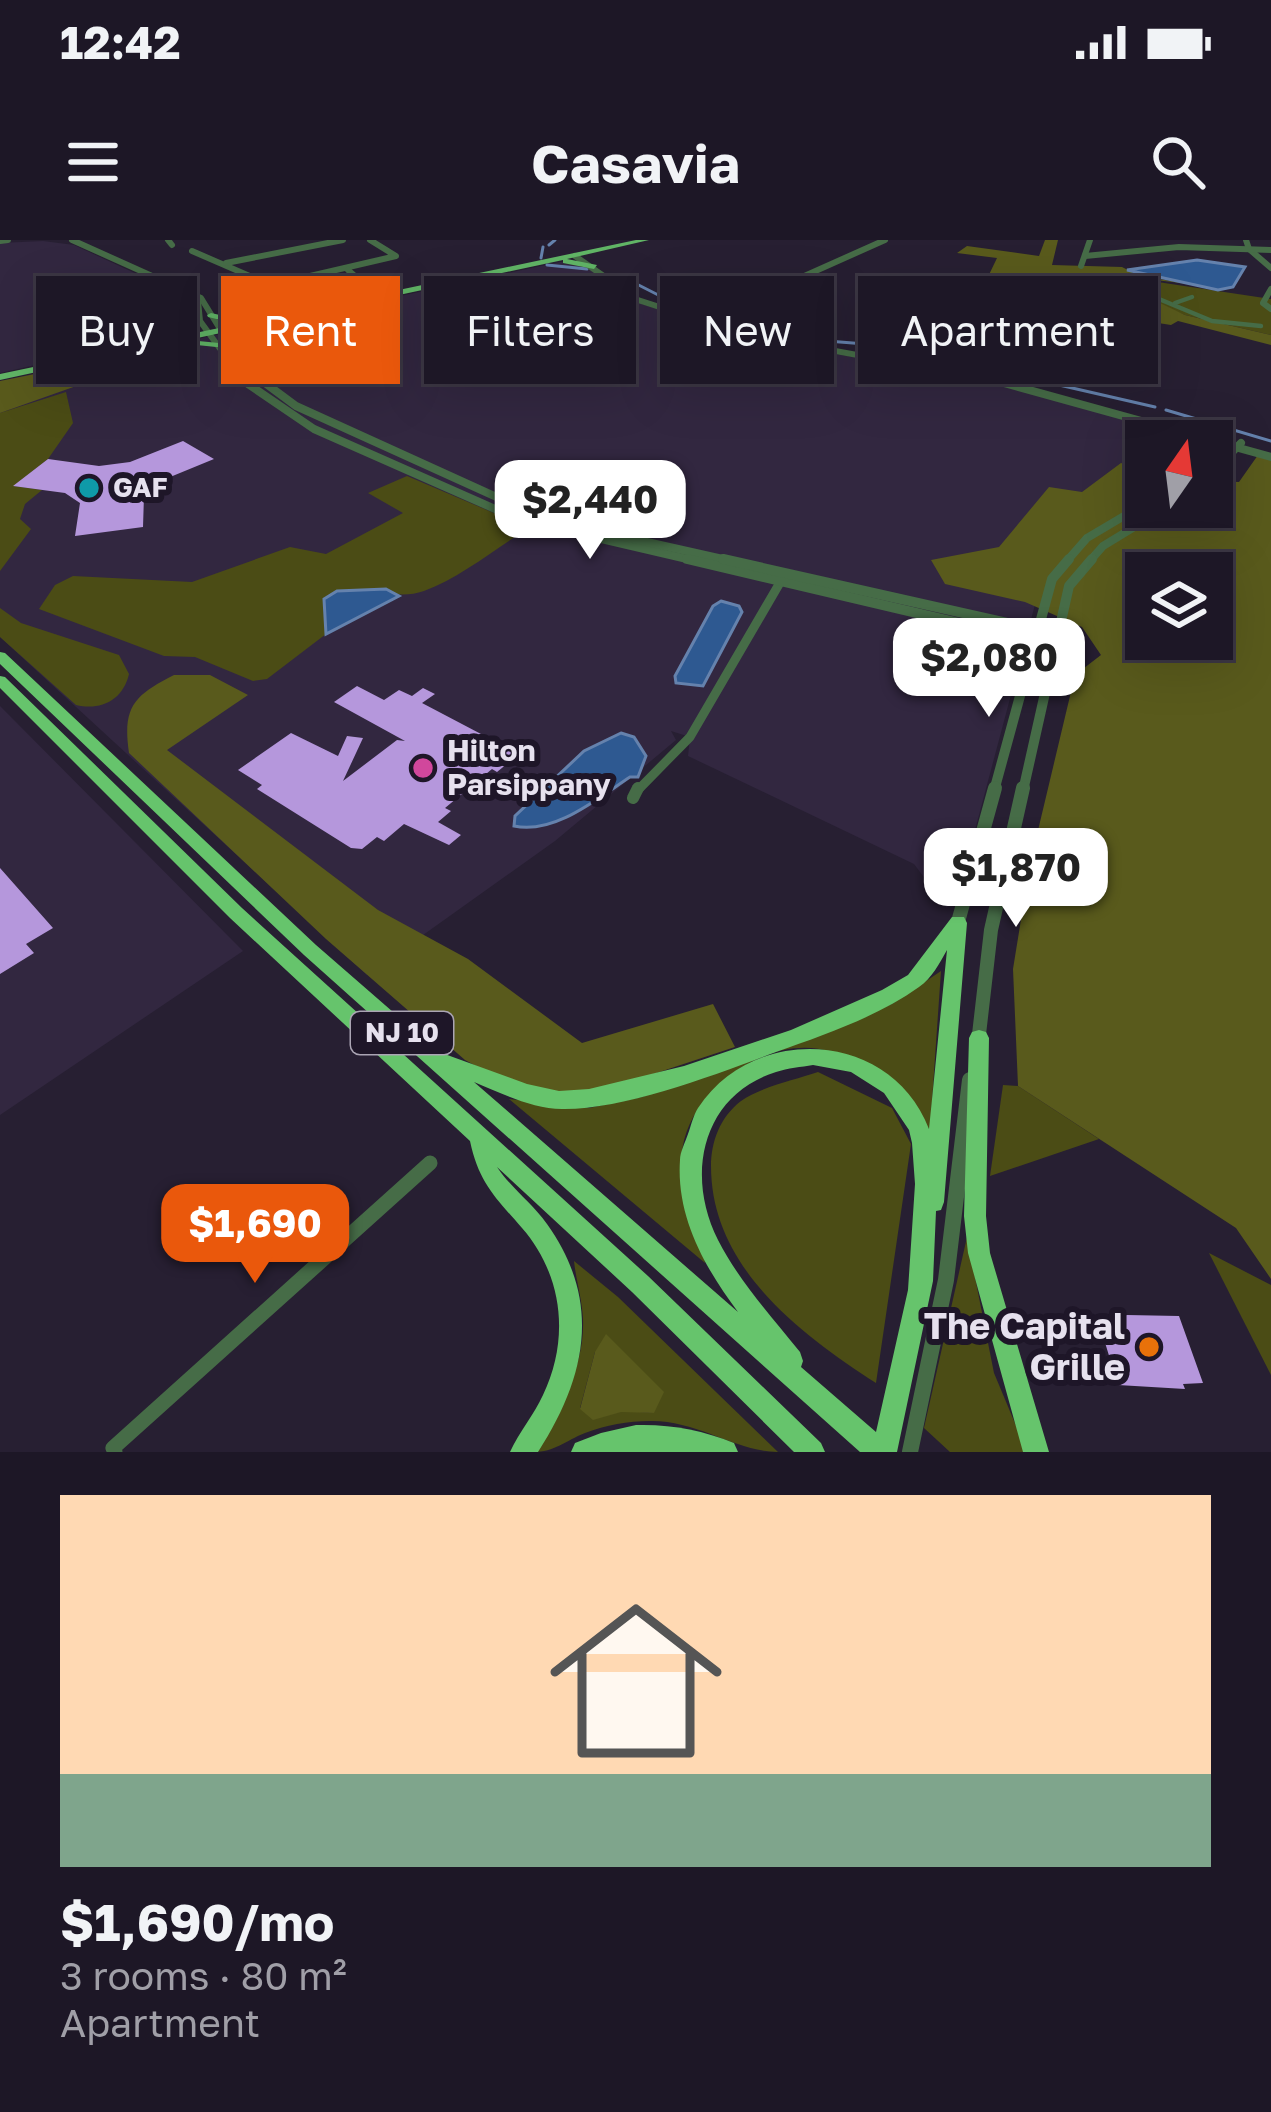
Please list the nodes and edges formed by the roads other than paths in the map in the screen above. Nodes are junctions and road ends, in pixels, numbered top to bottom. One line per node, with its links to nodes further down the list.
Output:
1 (72, 240): 22 (street)
2 (343, 240): 17 (street)
3 (370, 240): 21 (street)
4 (646, 240): 9 (main road)
5 (885, 240): 24 (street)
6 (1090, 240): 15 (street)
7 (1142, 240): 11 (street)
8 (1246, 240): 10 (street)
9 (604, 249): 14 (main road); 18 (main road)
10 (1249, 249): 11 (street); 12 (street); 20 (street)
11 (1149, 250): 15 (street)
12 (1271, 250)
13 (192, 251): 17 (street)
14 (579, 255): 16 (main road); 18 (street)
15 (1084, 256): 19 (street)
16 (551, 261): 18 (main road); 26 (main road)
17 (223, 264): 21 (street)
18 (597, 266): 31 (street)
19 (1081, 266)
20 (1271, 268)
21 (348, 270): 23 (street)
22 (152, 276)
23 (355, 276)
24 (804, 276)
25 (1271, 290): 33 (street)
26 (400, 294)
27 (197, 296): 34 (street)
28 (1192, 297): 32 (street)
29 (1158, 298): 32 (street)
30 (197, 300): 39 (street)
31 (660, 304)
32 (1174, 304): 36 (street)
33 (1271, 309)
34 (211, 315): 35 (main road); 39 (street)
35 (221, 318)
36 (1261, 326)
37 (221, 333): 39 (main road)
38 (221, 333): 39 (main road)
39 (214, 335): 41 (main road); 41 (main road); 50 (street)
40 (834, 349): 43 (street)
41 (28, 370): 42 (main road)
42 (0, 377)
43 (1156, 420)
44 (1233, 444): 45 (street)
45 (1239, 445): 46 (street); 47 (street)
46 (1233, 451)
47 (1271, 455)
48 (1125, 517): 51 (street)
49 (1132, 528): 52 (street)
50 (782, 578): 51 (street); 55 (street)
51 (1035, 635): 52 (street); 56 (street)
52 (1054, 639): 57 (street)
53 (0, 656): 58 (highway, NJ 10)
54 (0, 680): 59 (highway, NJ 10)
55 (633, 798)
56 (958, 922): 58 (highway); 61 (highway)
57 (979, 1038): 69 (street); 70 (highway)
58 (431, 1059): 62 (highway, NJ 10)
59 (479, 1136): 64 (highway); 67 (highway, NJ 10)
60 (430, 1163): 63 (street)
61 (920, 1291): 62 (highway); 68 (highway)
62 (825, 1402): 68 (highway, NJ 10)
63 (115, 1452)
64 (523, 1452)
65 (584, 1452): 66 (highway)
66 (725, 1452)
67 (812, 1452)
68 (882, 1452)
69 (910, 1452)
70 (1036, 1452)

